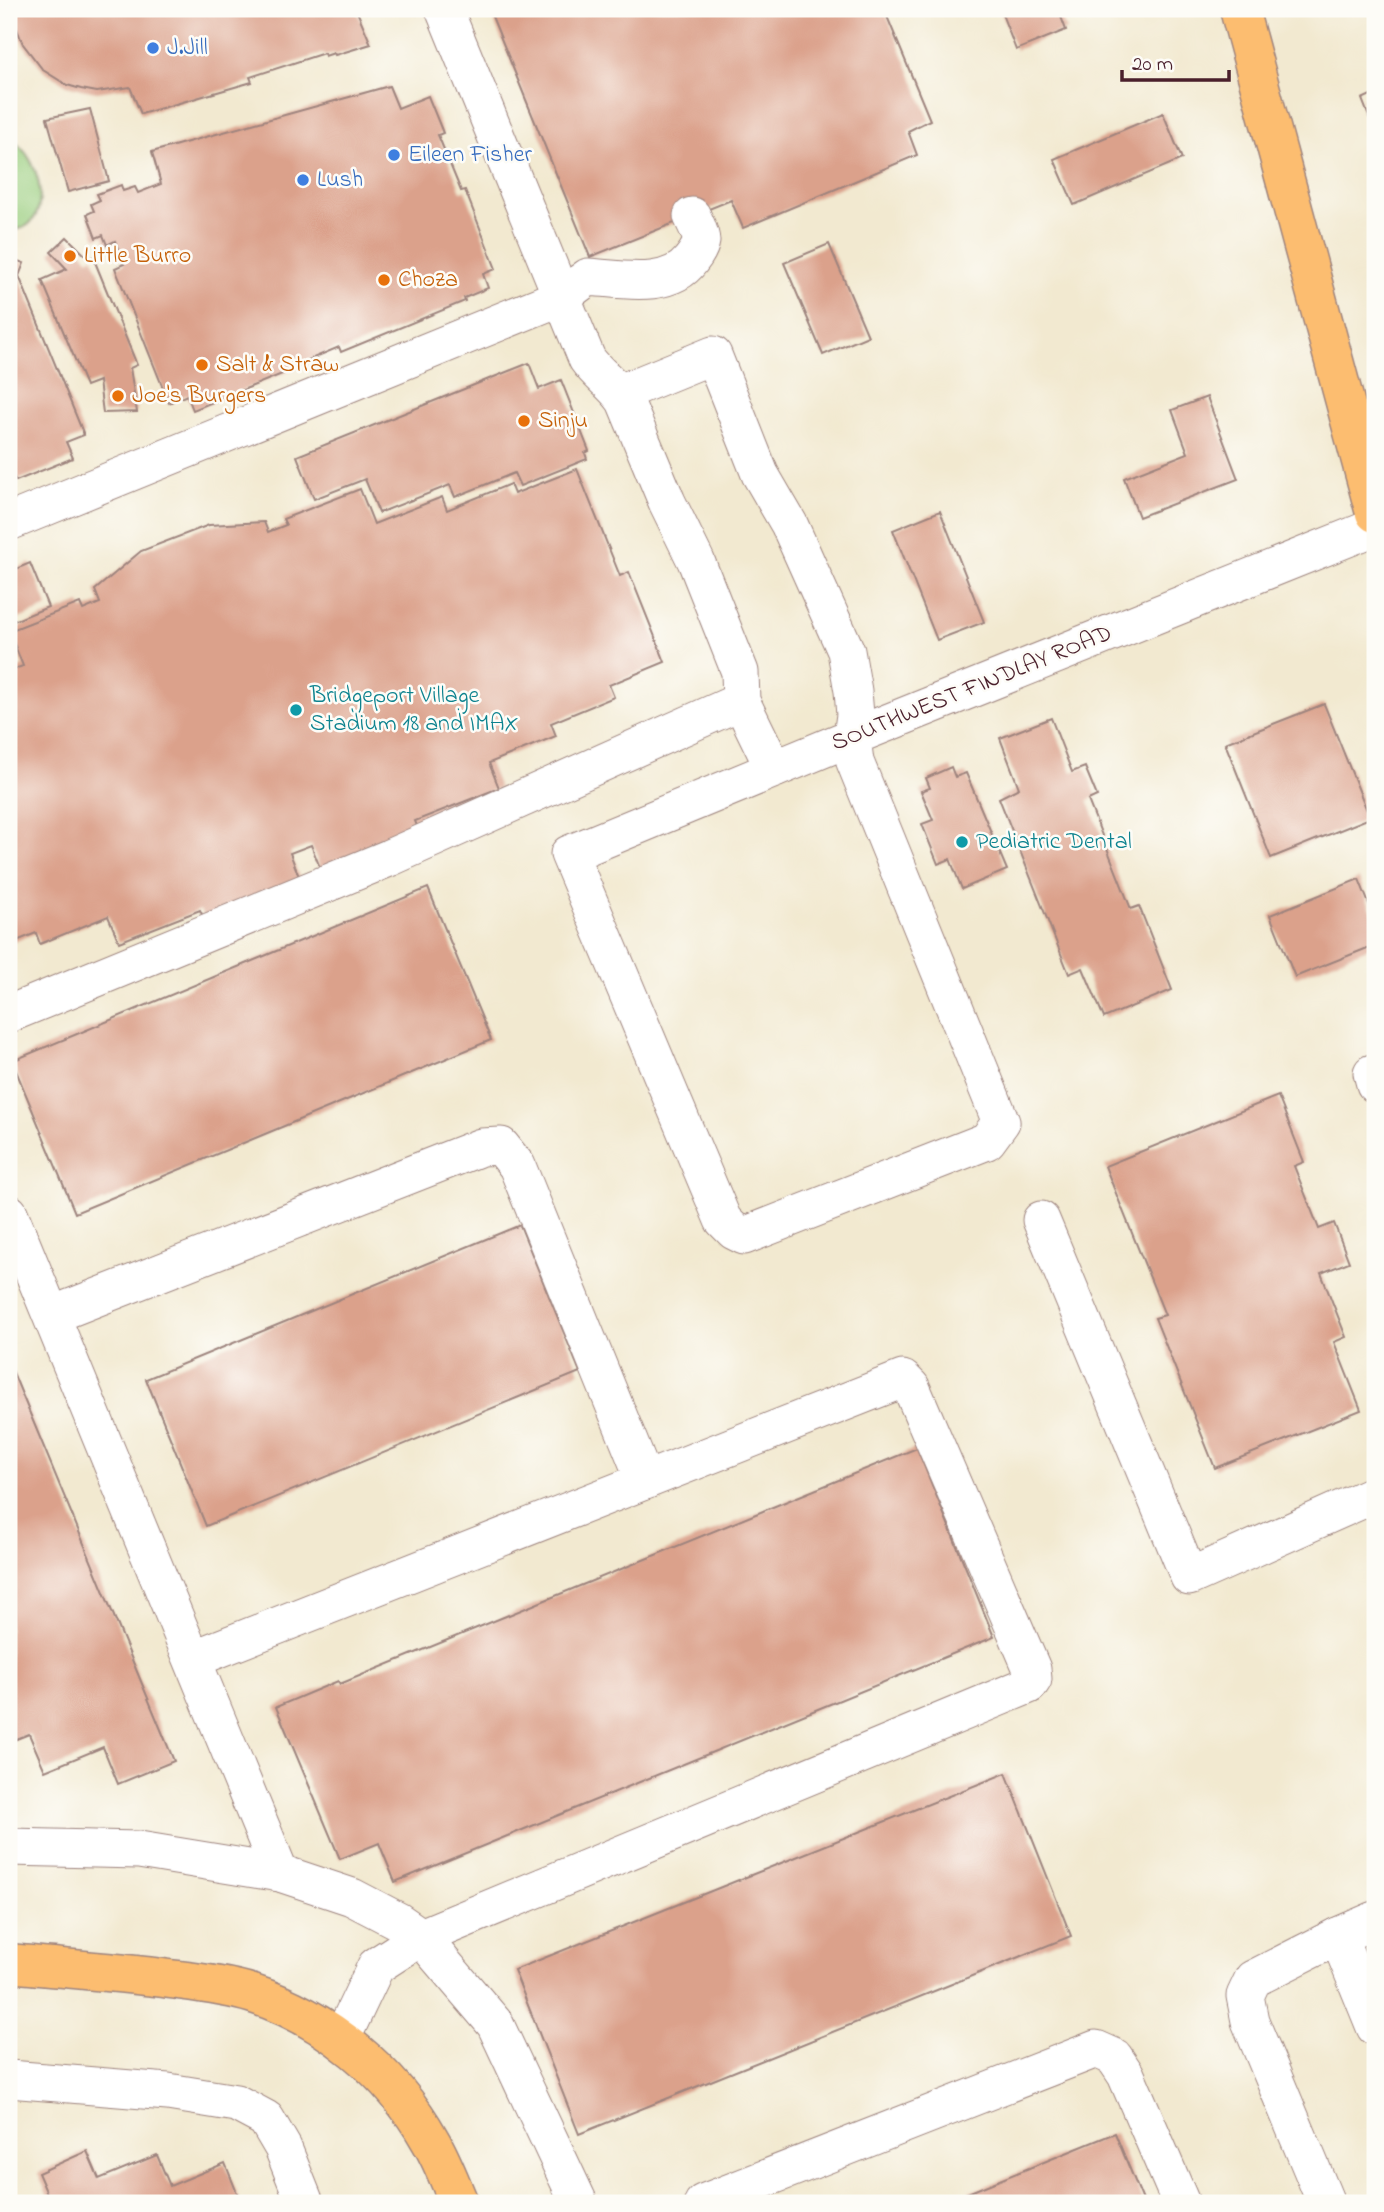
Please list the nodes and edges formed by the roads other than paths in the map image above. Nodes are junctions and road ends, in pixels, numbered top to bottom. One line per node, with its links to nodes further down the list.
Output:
1 (444, 9): 4 (street)
2 (1239, 9): 6 (main road)
3 (703, 211): 4 (street)
4 (561, 297): 5 (street); 7 (street)
5 (620, 393): 9 (street); 10 (street)
6 (1375, 513)
7 (9, 522)
8 (1375, 527): 10 (street, SOUTHWEST FINDLAY ROAD)
9 (741, 701): 11 (street); 12 (street)
10 (852, 737): 11 (street, SOUTHWEST FINDLAY ROAD); 11 (street, SOUTHWEST FINDLAY ROAD)
11 (774, 769)
12 (9, 1014)
13 (9, 1213): 15 (street)
14 (1041, 1220): 17 (street)
15 (52, 1315): 16 (street); 18 (street)
16 (645, 1481): 18 (street); 23 (street)
17 (1375, 1494)
18 (193, 1659): 20 (street)
19 (9, 1847): 20 (street)
20 (280, 1873): 23 (street)
21 (1375, 1920): 22 (street)
22 (1338, 1936): 25 (street); 33 (street)
23 (421, 1937): 26 (street); 30 (street)
24 (9, 1963): 26 (main road)
25 (1375, 2027)
26 (341, 2040): 29 (main road)
27 (9, 2079): 28 (street)
28 (305, 2203)
29 (459, 2203)
30 (579, 2203)
31 (703, 2203): 32 (street)
32 (1181, 2203)
33 (1326, 2203)

